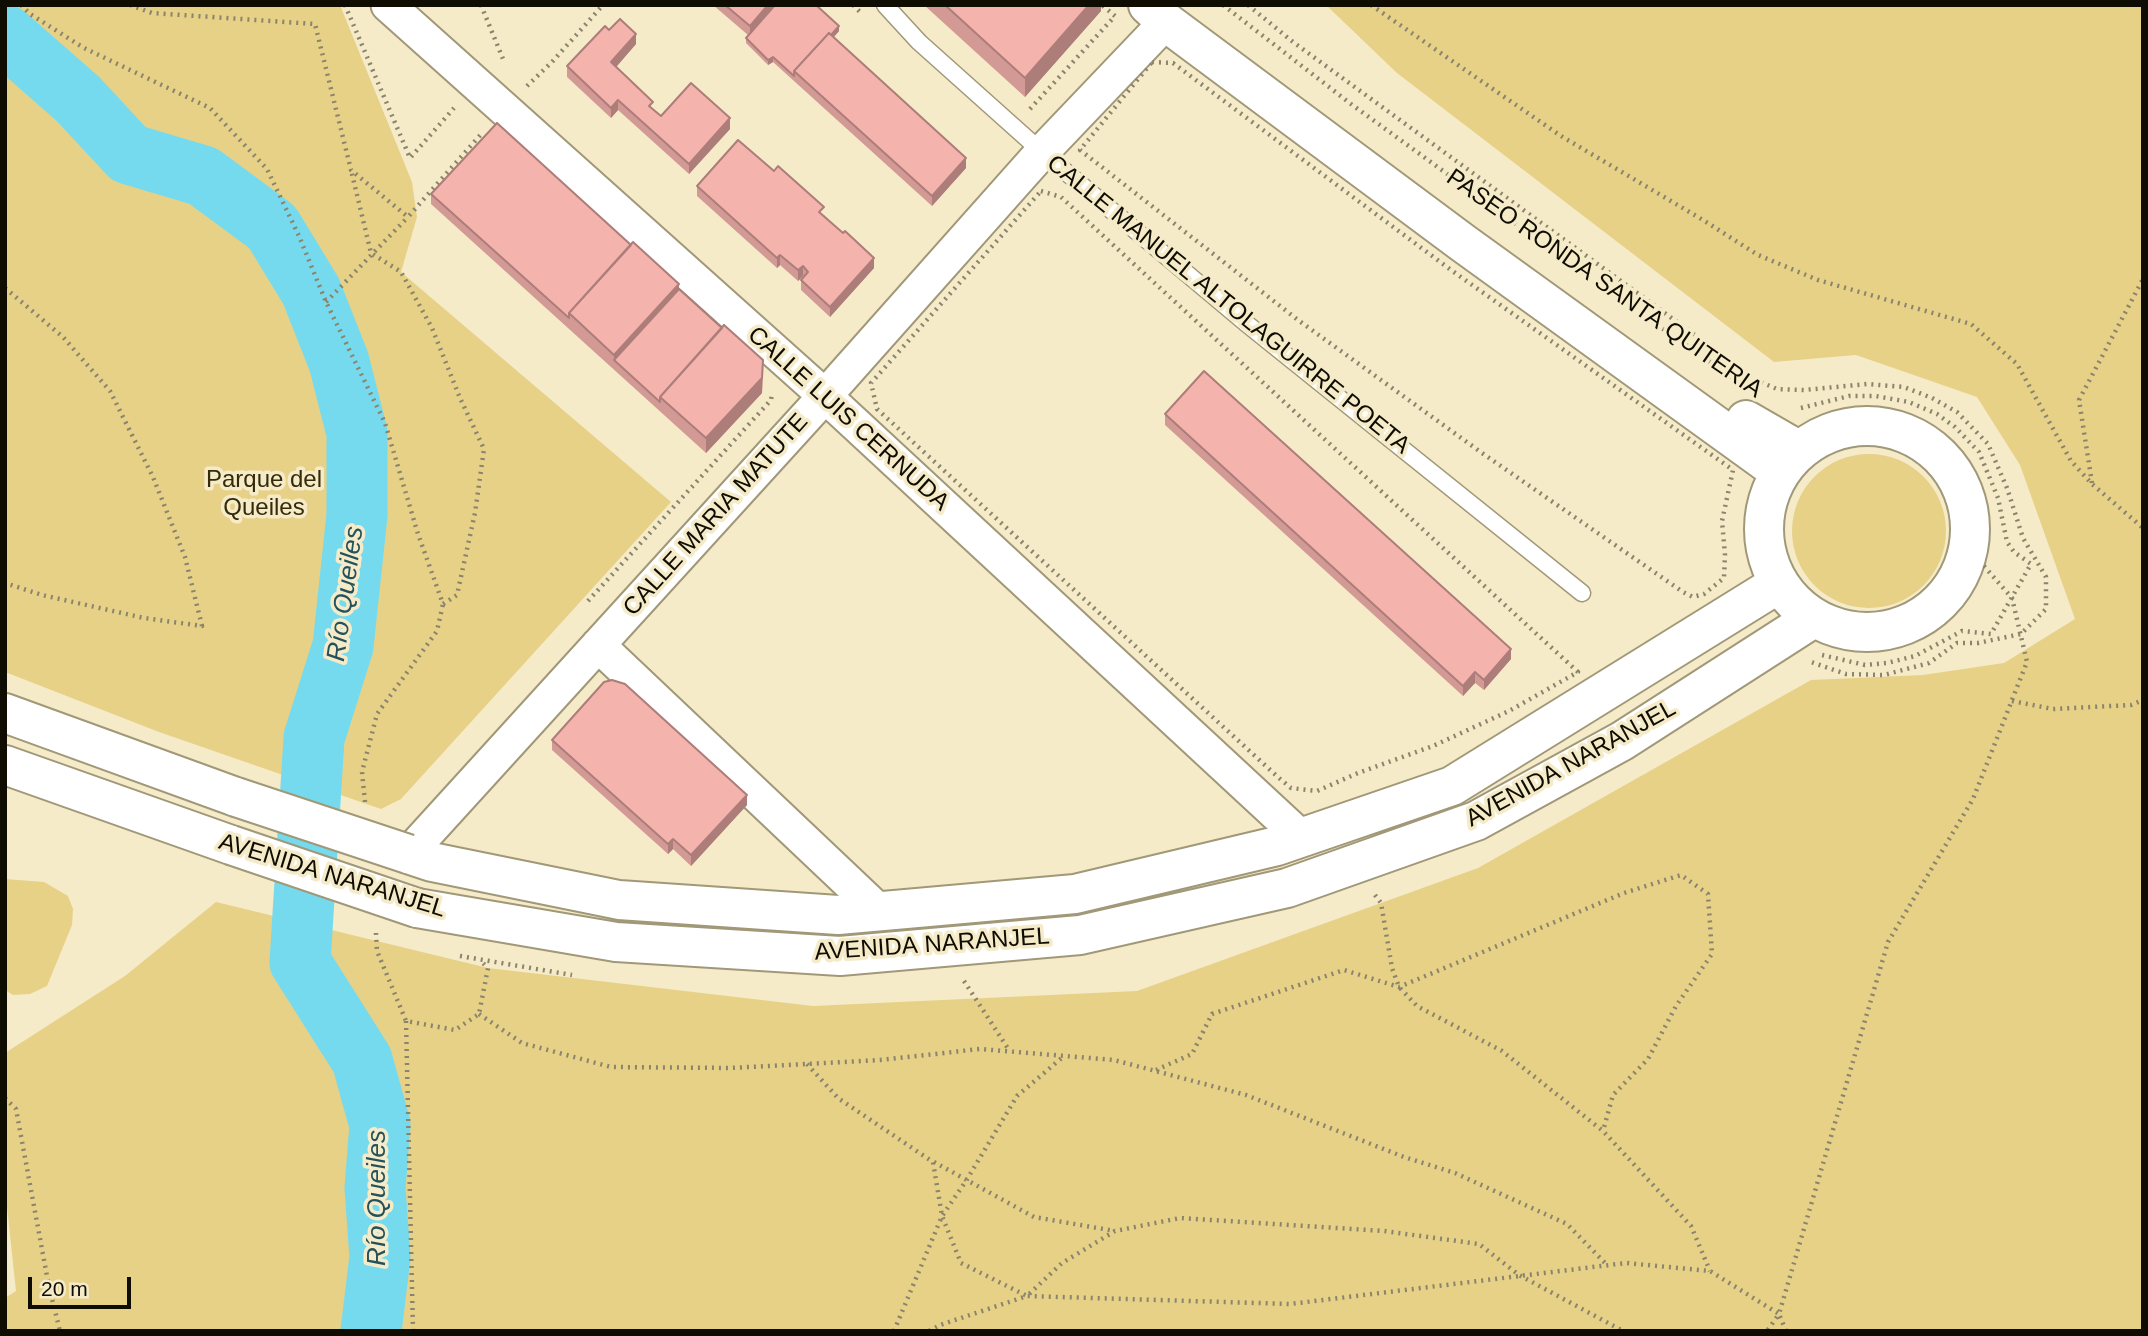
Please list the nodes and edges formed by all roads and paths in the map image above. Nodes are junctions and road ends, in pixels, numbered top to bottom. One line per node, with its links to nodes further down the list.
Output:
1 (21, 5): 26 (path)
2 (130, 5): 21 (path)
3 (345, 5): 17 (path)
4 (388, 5): 29 (street, CALLE LUIS CERNUDA)
5 (481, 5): 15 (path)
6 (603, 5): 16 (path)
7 (853, 5): 14 (path)
8 (885, 5): 20 (lane, CALLE MANUEL ALTOLAGUIRRE POETA)
9 (1102, 5): 18 (path)
10 (1223, 5): 28 (path, PASEO RONDA SANTA QUITERIA)
11 (1248, 5): 43 (path)
12 (1371, 5): 32 (path)
13 (1164, 11): 20 (street, CALLE MARIA MATUTE); 31 (street, PASEO RONDA SANTA QUITERIA)
14 (872, 23)
15 (505, 64)
16 (517, 82)
17 (454, 108)
18 (1029, 109)
19 (492, 123): 22 (path)
20 (1042, 152): 29 (street, CALLE MARIA MATUTE); 38 (lane, CALLE MANUEL ALTOLAGUIRRE POETA)
21 (351, 170): 22 (path); 23 (path)
22 (408, 217): 23 (path)
23 (372, 253): 26 (path); 41 (path)
24 (2143, 279): 32 (path)
25 (5, 288): 35 (path)
26 (326, 302): 41 (path)
27 (773, 388): 40 (path)
28 (1752, 391)
29 (825, 396): 44 (street, CALLE MARIA MATUTE); 52 (street, CALLE LUIS CERNUDA)
30 (1794, 407): 39 (path)
31 (1789, 461): 34 (street); 37 (street)
32 (2092, 484): 33 (path)
33 (2143, 528)
34 (1969, 549): 39 (path); 42 (street)
35 (5, 583)
36 (1671, 583): 36 (path)
37 (1778, 584): 42 (street); 52 (street, AVENIDA NARANJEL)
38 (1582, 593)
39 (2012, 598): 43 (path)
40 (586, 603)
41 (443, 604): 51 (path)
42 (1812, 619): 49 (street, AVENIDA NARANJEL, bridge)
43 (2021, 634): 45 (path); 47 (path)
44 (598, 645): 53 (street, CALLE MARIA MATUTE); 55 (street)
45 (1807, 661)
46 (2143, 700): 47 (path)
47 (2012, 701): 81 (path)
48 (5, 713): 53 (street, AVENIDA NARANJEL, bridge)
49 (5, 765)
50 (1279, 778): 50 (path)
51 (365, 810)
52 (1302, 838): 55 (street, AVENIDA NARANJEL)
53 (408, 854): 55 (street, AVENIDA NARANJEL)
54 (1382, 887): 64 (path)
55 (880, 912)
56 (386, 936): 66 (path)
57 (457, 955): 58 (path)
58 (479, 960): 60 (path); 65 (path)
59 (958, 972): 62 (path)
60 (582, 976)
61 (978, 980): 62 (path)
62 (964, 982): 63 (path); 67 (path)
63 (954, 983)
64 (1399, 987): 70 (path); 72 (path); 72 (path)
65 (479, 1014): 66 (path); 69 (path)
66 (406, 1021): 83 (path)
67 (1009, 1051): 68 (path); 69 (path)
68 (1064, 1056): 70 (path); 74 (path)
69 (807, 1064): 73 (path)
70 (1155, 1071): 77 (path)
71 (5, 1098): 82 (path)
72 (1603, 1131): 78 (path)
73 (933, 1162): 74 (path); 75 (path)
74 (966, 1181): 75 (path); 76 (path)
75 (942, 1216): 80 (path); 84 (path)
76 (1115, 1231): 79 (path); 80 (path)
77 (1607, 1265): 78 (path); 79 (path)
78 (1710, 1271): 81 (path)
79 (1519, 1275): 80 (path); 86 (path)
80 (1027, 1296): 85 (path)
81 (1779, 1314): 87 (path); 88 (path)
82 (61, 1331)
83 (413, 1331)
84 (894, 1331)
85 (929, 1331)
86 (1623, 1331)
87 (1767, 1331)
88 (1786, 1331)

